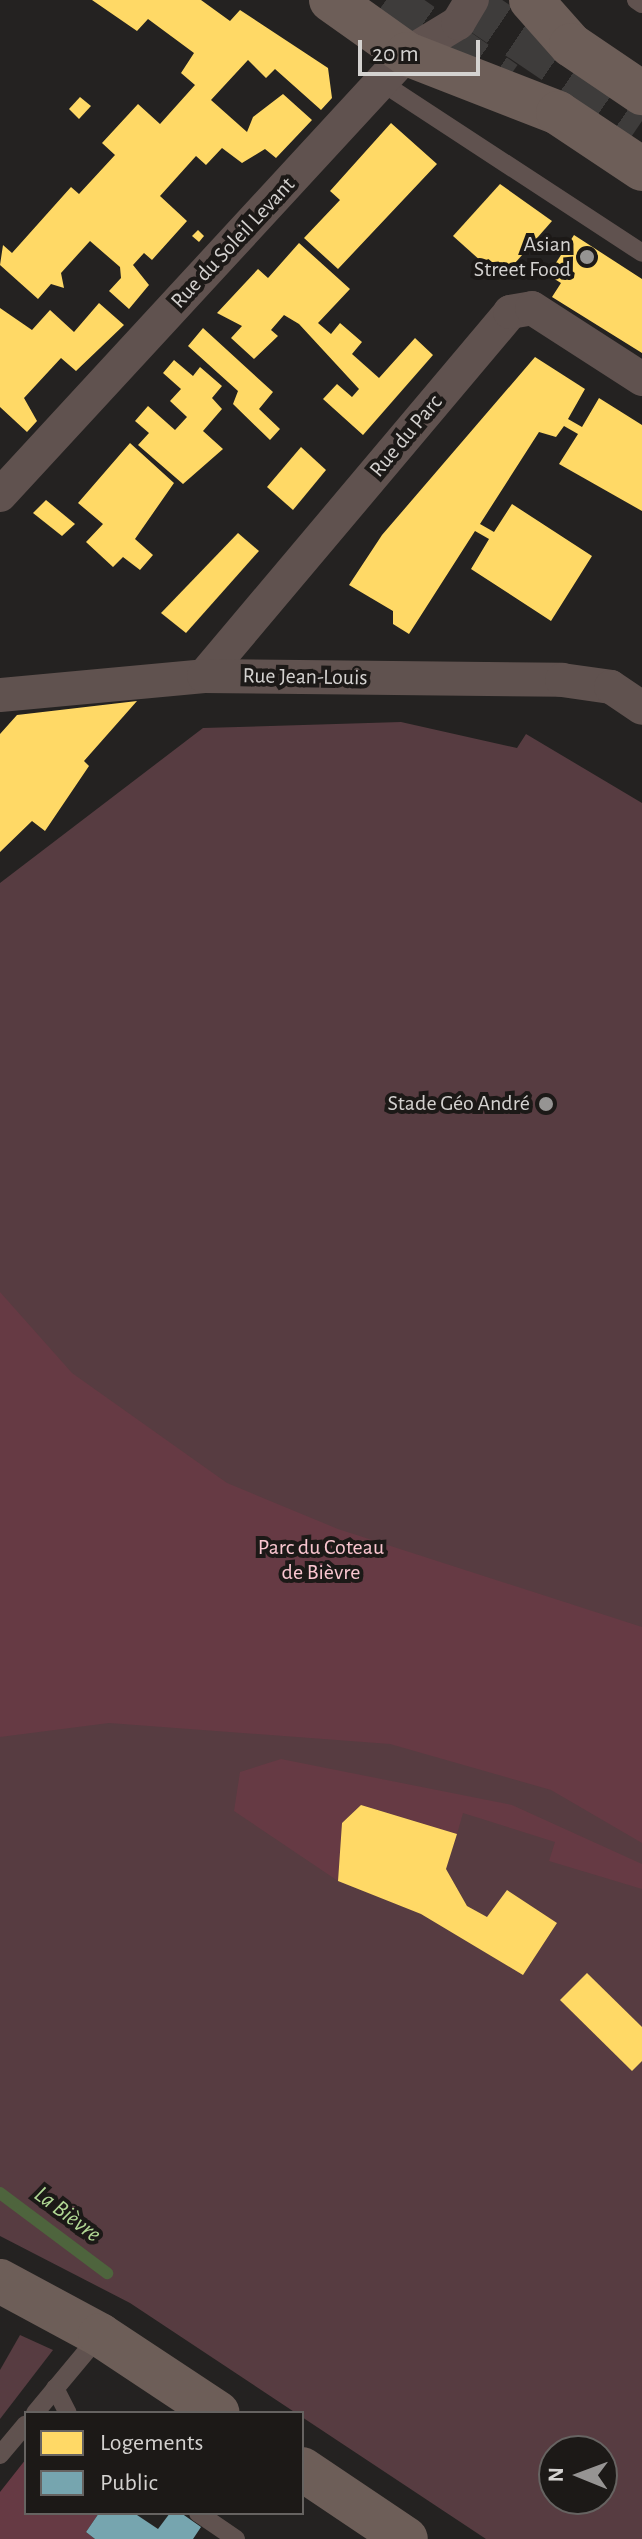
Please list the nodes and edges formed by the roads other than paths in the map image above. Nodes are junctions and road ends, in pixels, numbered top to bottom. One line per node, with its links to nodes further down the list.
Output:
1 (331, 0): 6 (main road)
2 (472, 0): 6 (street, Rue du Soleil Levant)
3 (531, 0): 7 (main road)
4 (636, 0): 5 (lane)
5 (642, 4)
6 (394, 68): 8 (main road); 9 (lane); 11 (street, Rue du Soleil Levant)
7 (642, 93)
8 (642, 169)
9 (642, 253)
10 (642, 379): 12 (street, Rue du Parc)
11 (0, 495)
12 (204, 676): 13 (street, Rue Jean-Louis); 14 (street, Rue Jean-Louis)
13 (0, 695)
14 (642, 708)
15 (0, 2281): 16 (main road)
16 (100, 2335): 17 (lane); 20 (main road)
17 (55, 2388): 18 (lane); 19 (lane)
18 (37, 2411)
19 (67, 2411)
20 (215, 2411)
21 (24, 2426): 22 (lane)
22 (0, 2455)
23 (304, 2470): 26 (main road)
24 (201, 2515): 25 (lane)
25 (236, 2539)
26 (406, 2539)

